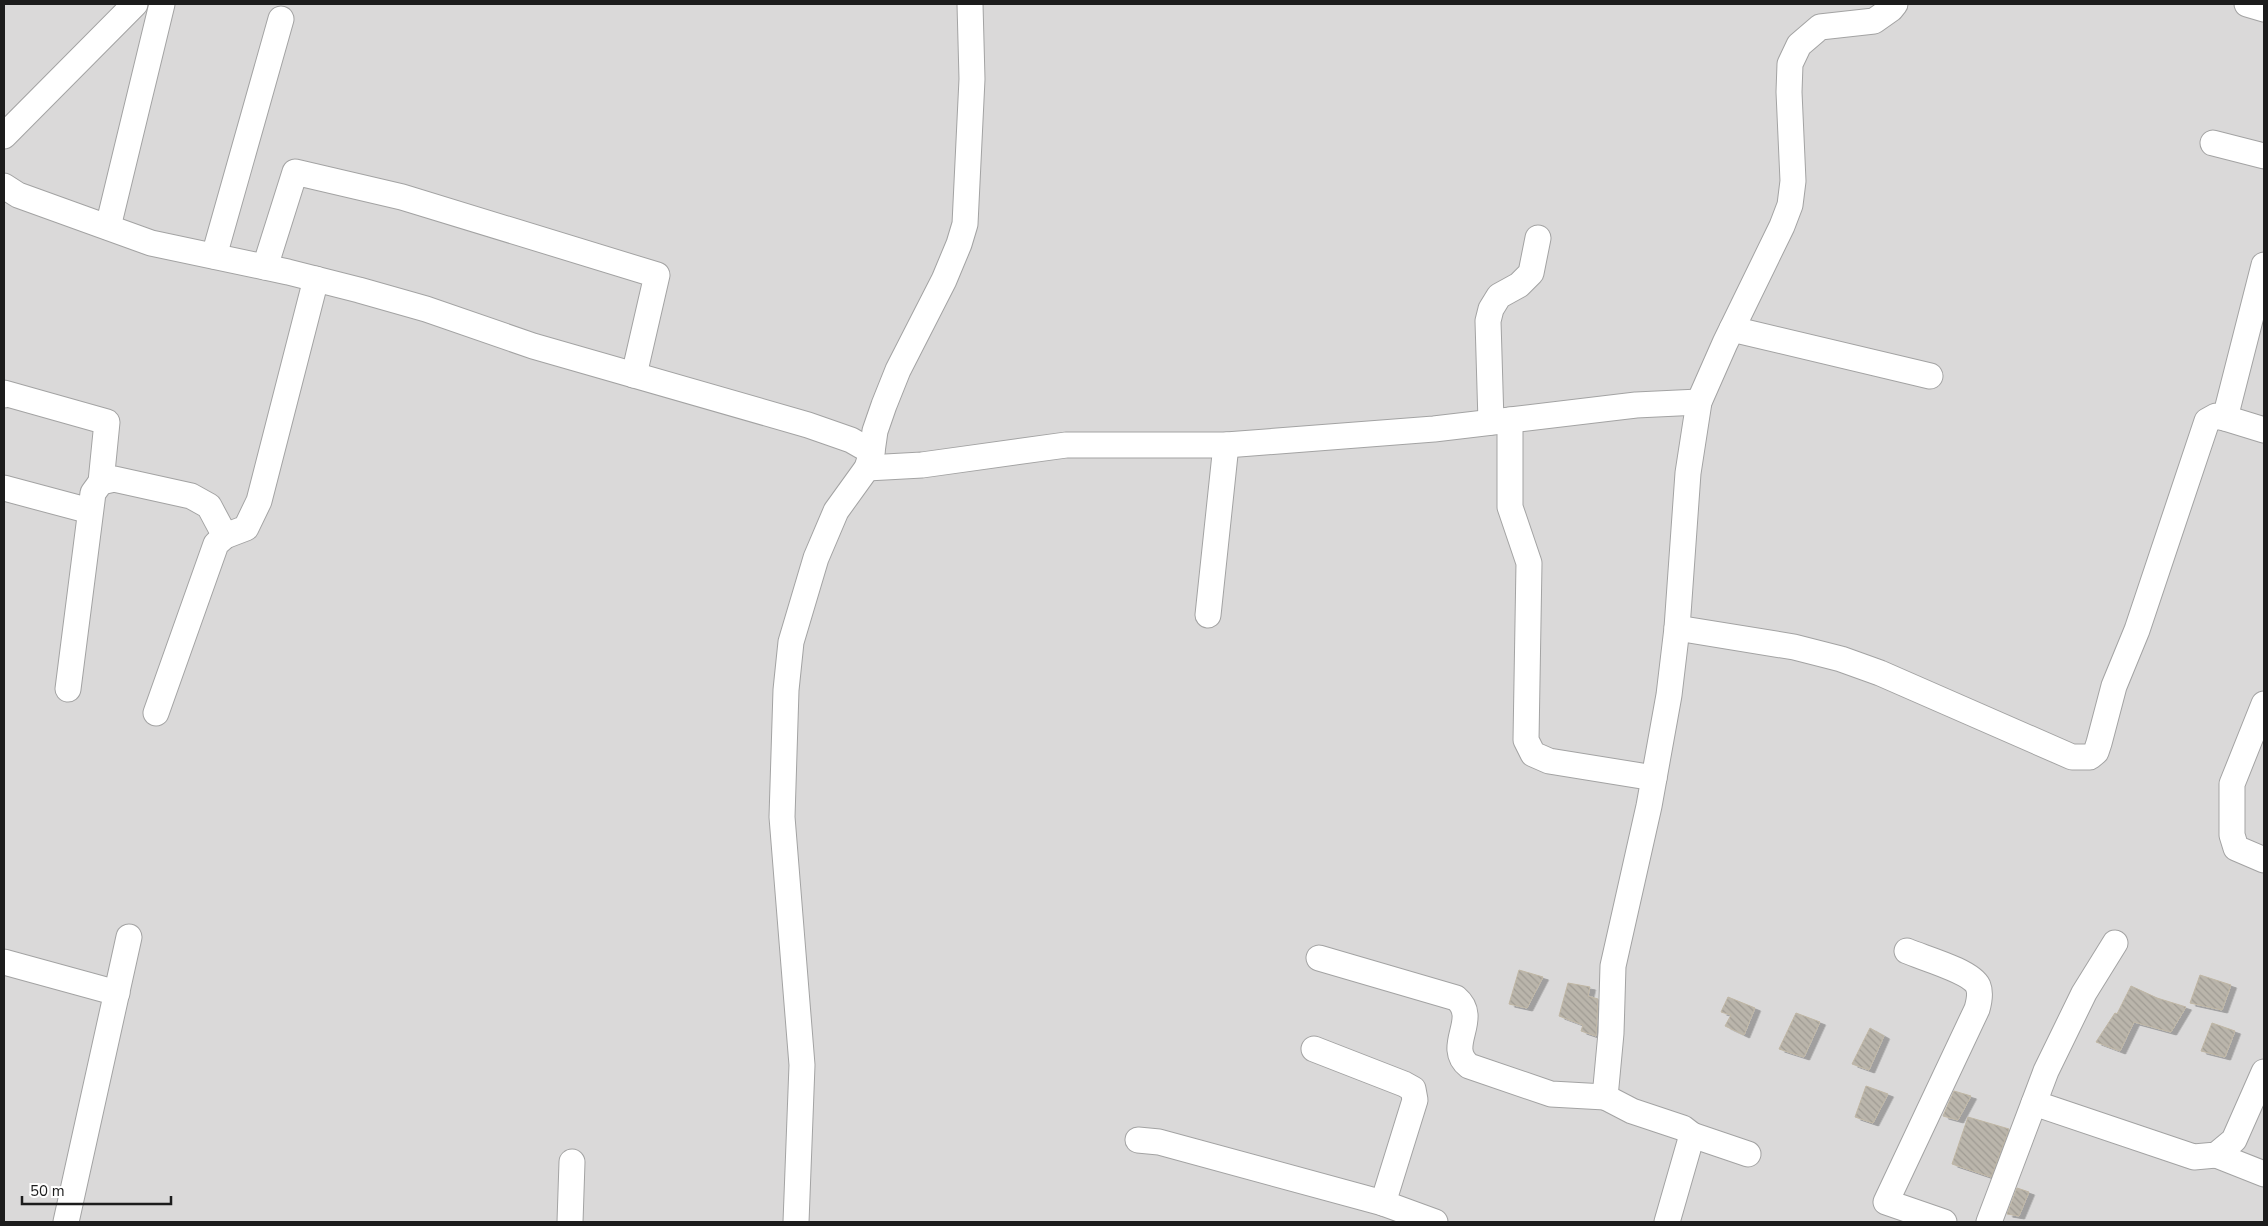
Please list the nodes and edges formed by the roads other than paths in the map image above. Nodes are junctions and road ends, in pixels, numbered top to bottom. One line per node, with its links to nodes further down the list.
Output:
1 (135, 4): 8 (street)
2 (162, 4): 12 (street)
3 (970, 4): 27 (street)
4 (1895, 4): 18 (street)
5 (2247, 4): 6 (street)
6 (2264, 9)
7 (281, 20): 14 (street)
8 (4, 136)
9 (2213, 143): 10 (street)
10 (2264, 156)
11 (4, 186): 12 (street)
12 (108, 228): 14 (street)
13 (1538, 238): 24 (street)
14 (214, 256): 16 (street)
15 (2264, 265): 23 (street)
16 (265, 267): 17 (street); 19 (street)
17 (316, 279): 19 (street); 31 (street)
18 (1732, 329): 20 (street); 22 (street)
19 (634, 375): 27 (street)
20 (1930, 376)
21 (4, 395): 28 (street)
22 (1699, 402): 24 (street); 33 (street)
23 (2225, 418): 25 (street); 33 (street)
24 (1500, 421): 26 (street); 37 (street)
25 (2264, 430)
26 (1226, 445): 27 (street); 32 (street)
27 (869, 460): 58 (street)
28 (101, 482): 30 (street); 31 (street)
29 (4, 488): 30 (street)
30 (90, 511): 34 (street)
31 (225, 536): 36 (street)
32 (1208, 615)
33 (1677, 628): 37 (street)
34 (68, 689)
35 (2264, 704): 38 (street)
36 (156, 713)
37 (1654, 778): 47 (street)
38 (2264, 860)
39 (129, 937): 44 (street)
40 (2115, 943): 48 (street)
41 (1907, 951): 61 (street)
42 (1319, 958): 47 (street)
43 (4, 962): 44 (street)
44 (116, 992): 56 (street)
45 (1314, 1049): 55 (street)
46 (2264, 1072): 52 (street)
47 (1605, 1097): 49 (street)
48 (2034, 1103): 52 (street); 62 (street)
49 (1692, 1135): 51 (street); 60 (street)
50 (1138, 1140): 55 (street)
51 (1748, 1154)
52 (2216, 1155): 54 (street)
53 (572, 1162): 57 (street)
54 (2264, 1174)
55 (1383, 1204): 59 (street)
56 (66, 1222)
57 (570, 1222)
58 (796, 1222)
59 (1435, 1222)
60 (1667, 1222)
61 (1944, 1222)
62 (1989, 1222)

